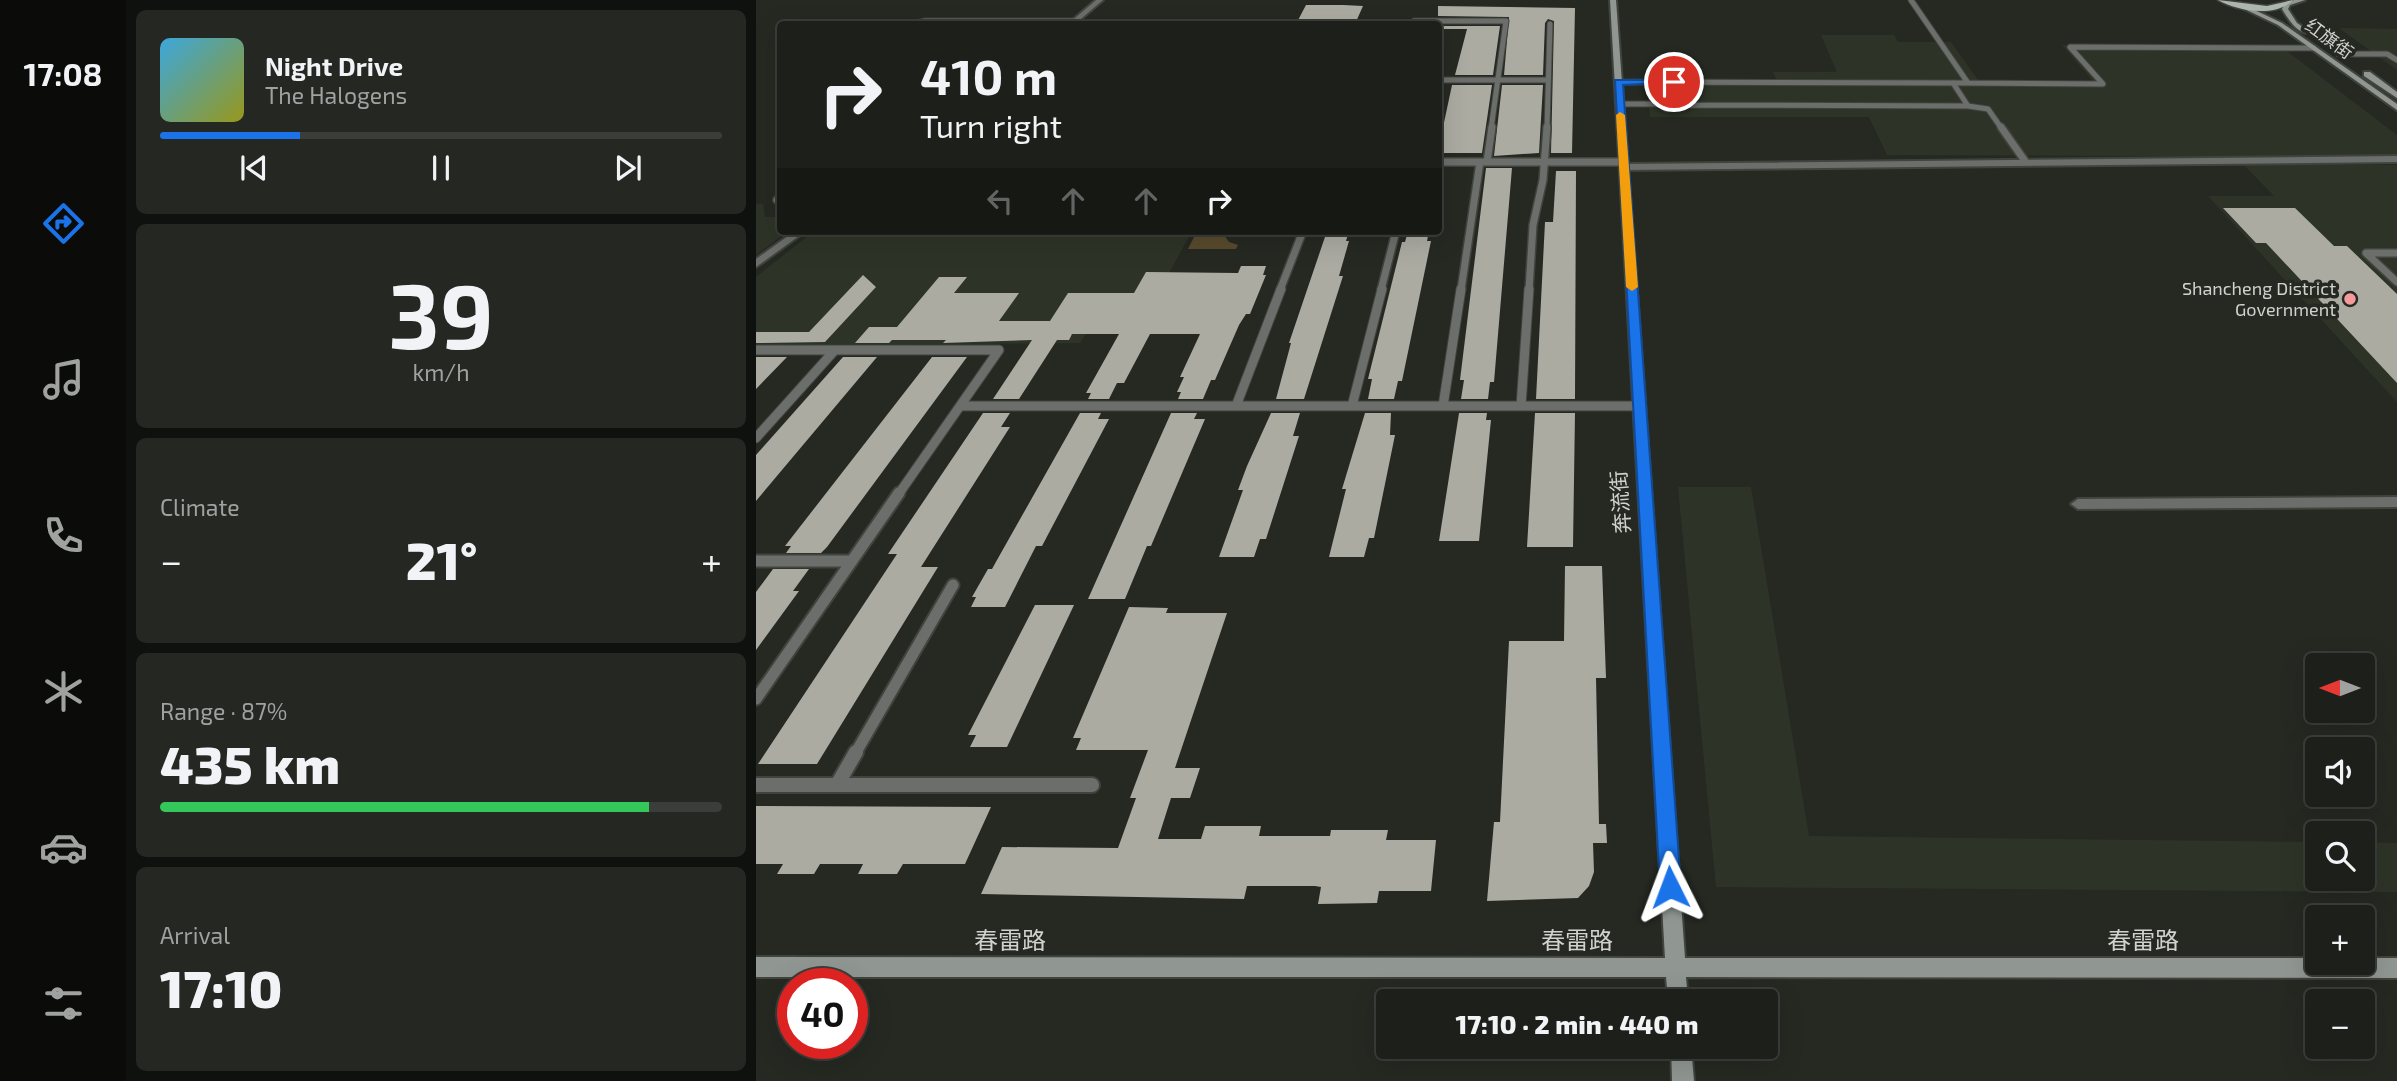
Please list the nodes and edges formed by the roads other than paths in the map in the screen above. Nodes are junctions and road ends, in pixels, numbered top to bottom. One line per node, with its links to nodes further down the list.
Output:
1 (1100, 0): 9 (street)
2 (1613, 0): 20 (street, 奔流街)
3 (1911, 0): 22 (lane)
4 (2211, 0): 8 (main road)
5 (2222, 0): 8 (main road)
6 (2302, 0): 7 (street)
7 (2288, 2): 8 (main road); 15 (street, 红旗街)
8 (2238, 4): 14 (street, 红旗街)
9 (1075, 21)
10 (1415, 21): 12 (lane)
11 (1442, 21): 18 (lane)
12 (1442, 21)
13 (1550, 24): 19 (lane)
14 (2314, 48): 22 (lane); 26 (street, 红旗街)
15 (2338, 54): 16 (lane); 23 (street, 红旗街)
16 (2397, 61)
17 (1442, 80): 18 (lane)
18 (1498, 80): 19 (lane); 30 (lane)
19 (1547, 80): 31 (lane)
20 (1618, 82): 21 (lane); 24 (street, 奔流街)
21 (1953, 83): 22 (lane); 25 (lane)
22 (1968, 83)
23 (2397, 96)
24 (1620, 104): 25 (lane); 32 (street, 奔流街)
25 (1968, 106): 28 (lane)
26 (2397, 108)
27 (2397, 159): 28 (street)
28 (2025, 161): 32 (street)
29 (1442, 162): 30 (lane)
30 (1483, 162): 31 (lane); 44 (lane)
31 (1543, 162): 32 (lane); 45 (lane)
32 (1623, 164): 46 (street, 奔流街)
33 (796, 235): 37 (street)
34 (1301, 235): 42 (lane)
35 (1395, 235): 43 (lane)
36 (2397, 253): 38 (lane)
37 (756, 264)
38 (2397, 282)
39 (756, 350): 40 (lane)
40 (835, 350): 41 (lane); 47 (lane)
41 (960, 406): 42 (lane); 51 (lane)
42 (1236, 406): 43 (lane)
43 (1352, 406): 44 (lane)
44 (1443, 406): 45 (lane)
45 (1521, 406): 46 (lane)
46 (1639, 406): 58 (street, 奔流街)
47 (756, 438)
48 (2397, 502): 49 (street)
49 (2078, 504)
50 (756, 561): 51 (lane)
51 (852, 561): 53 (lane)
52 (953, 585): 55 (lane)
53 (756, 699)
54 (756, 785): 55 (lane)
55 (837, 785): 56 (lane)
56 (1092, 785)
57 (756, 967): 58 (street, 春雷路)
58 (1676, 968): 59 (street, 春雷路); 60 (street, 奔流街)
59 (2397, 968)
60 (1677, 989)
61 (1682, 1059): 62 (street)
62 (1683, 1081)

